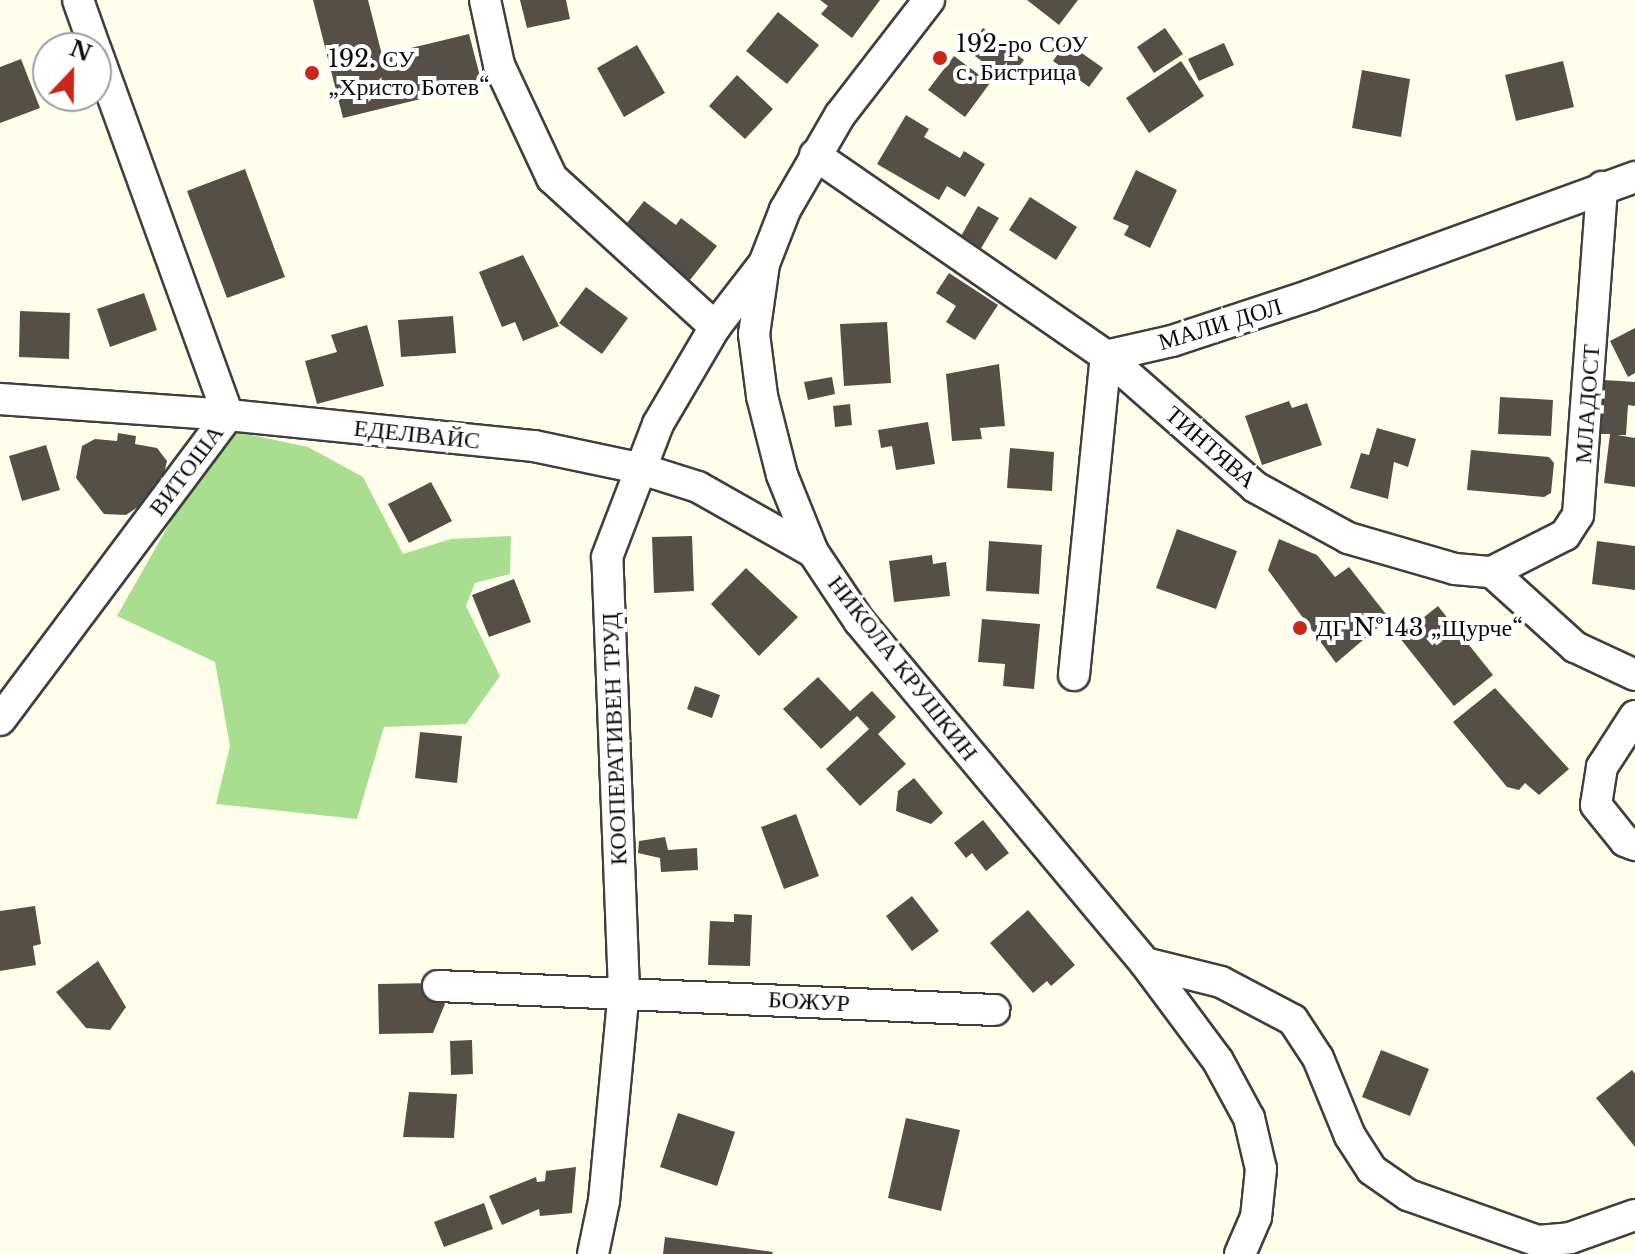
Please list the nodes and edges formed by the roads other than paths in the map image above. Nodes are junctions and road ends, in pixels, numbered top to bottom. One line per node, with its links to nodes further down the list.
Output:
1 (78, 0): 4 (street, ВИТОША)
2 (485, 0): 10 (street)
3 (929, 0): 6 (street, НИКОЛА КРУШКИН)
4 (90, 32)
5 (112, 93): 13 (street, ВИТОША)
6 (815, 155): 9 (street, НИКОЛА КРУШКИН); 11 (street, ТИНТЯВА)
7 (1635, 177): 8 (street, МАЛИ ДОЛ)
8 (1602, 187): 11 (street, МАЛИ ДОЛ); 16 (street, МЛАДОСТ)
9 (764, 264): 10 (street, КООПЕРАТИВЕН ТРУД); 15 (street, НИКОЛА КРУШКИН)
10 (715, 327): 14 (street, КООПЕРАТИВЕН ТРУД)
11 (1106, 356): 16 (street, ТИНТЯВА); 17 (street)
12 (0, 399): 13 (street, ЕДЕЛВАЙС)
13 (228, 415): 14 (street, ЕДЕЛВАЙС); 20 (street, ВИТОША)
14 (638, 468): 15 (street, ЕДЕЛВАЙС); 24 (street, КООПЕРАТИВЕН ТРУД)
15 (813, 552): 22 (street, НИКОЛА КРУШКИН)
16 (1492, 572): 18 (street)
17 (1074, 675)
18 (1635, 675)
19 (1635, 716): 21 (street)
20 (0, 720)
21 (1635, 845)
22 (1145, 963): 26 (street); 28 (street, НИКОЛА КРУШКИН)
23 (438, 986): 24 (street, БОЖУР)
24 (624, 991): 25 (street, БОЖУР); 27 (street, КООПЕРАТИВЕН ТРУД)
25 (994, 1010)
26 (1635, 1215)
27 (593, 1254)
28 (1240, 1254)

